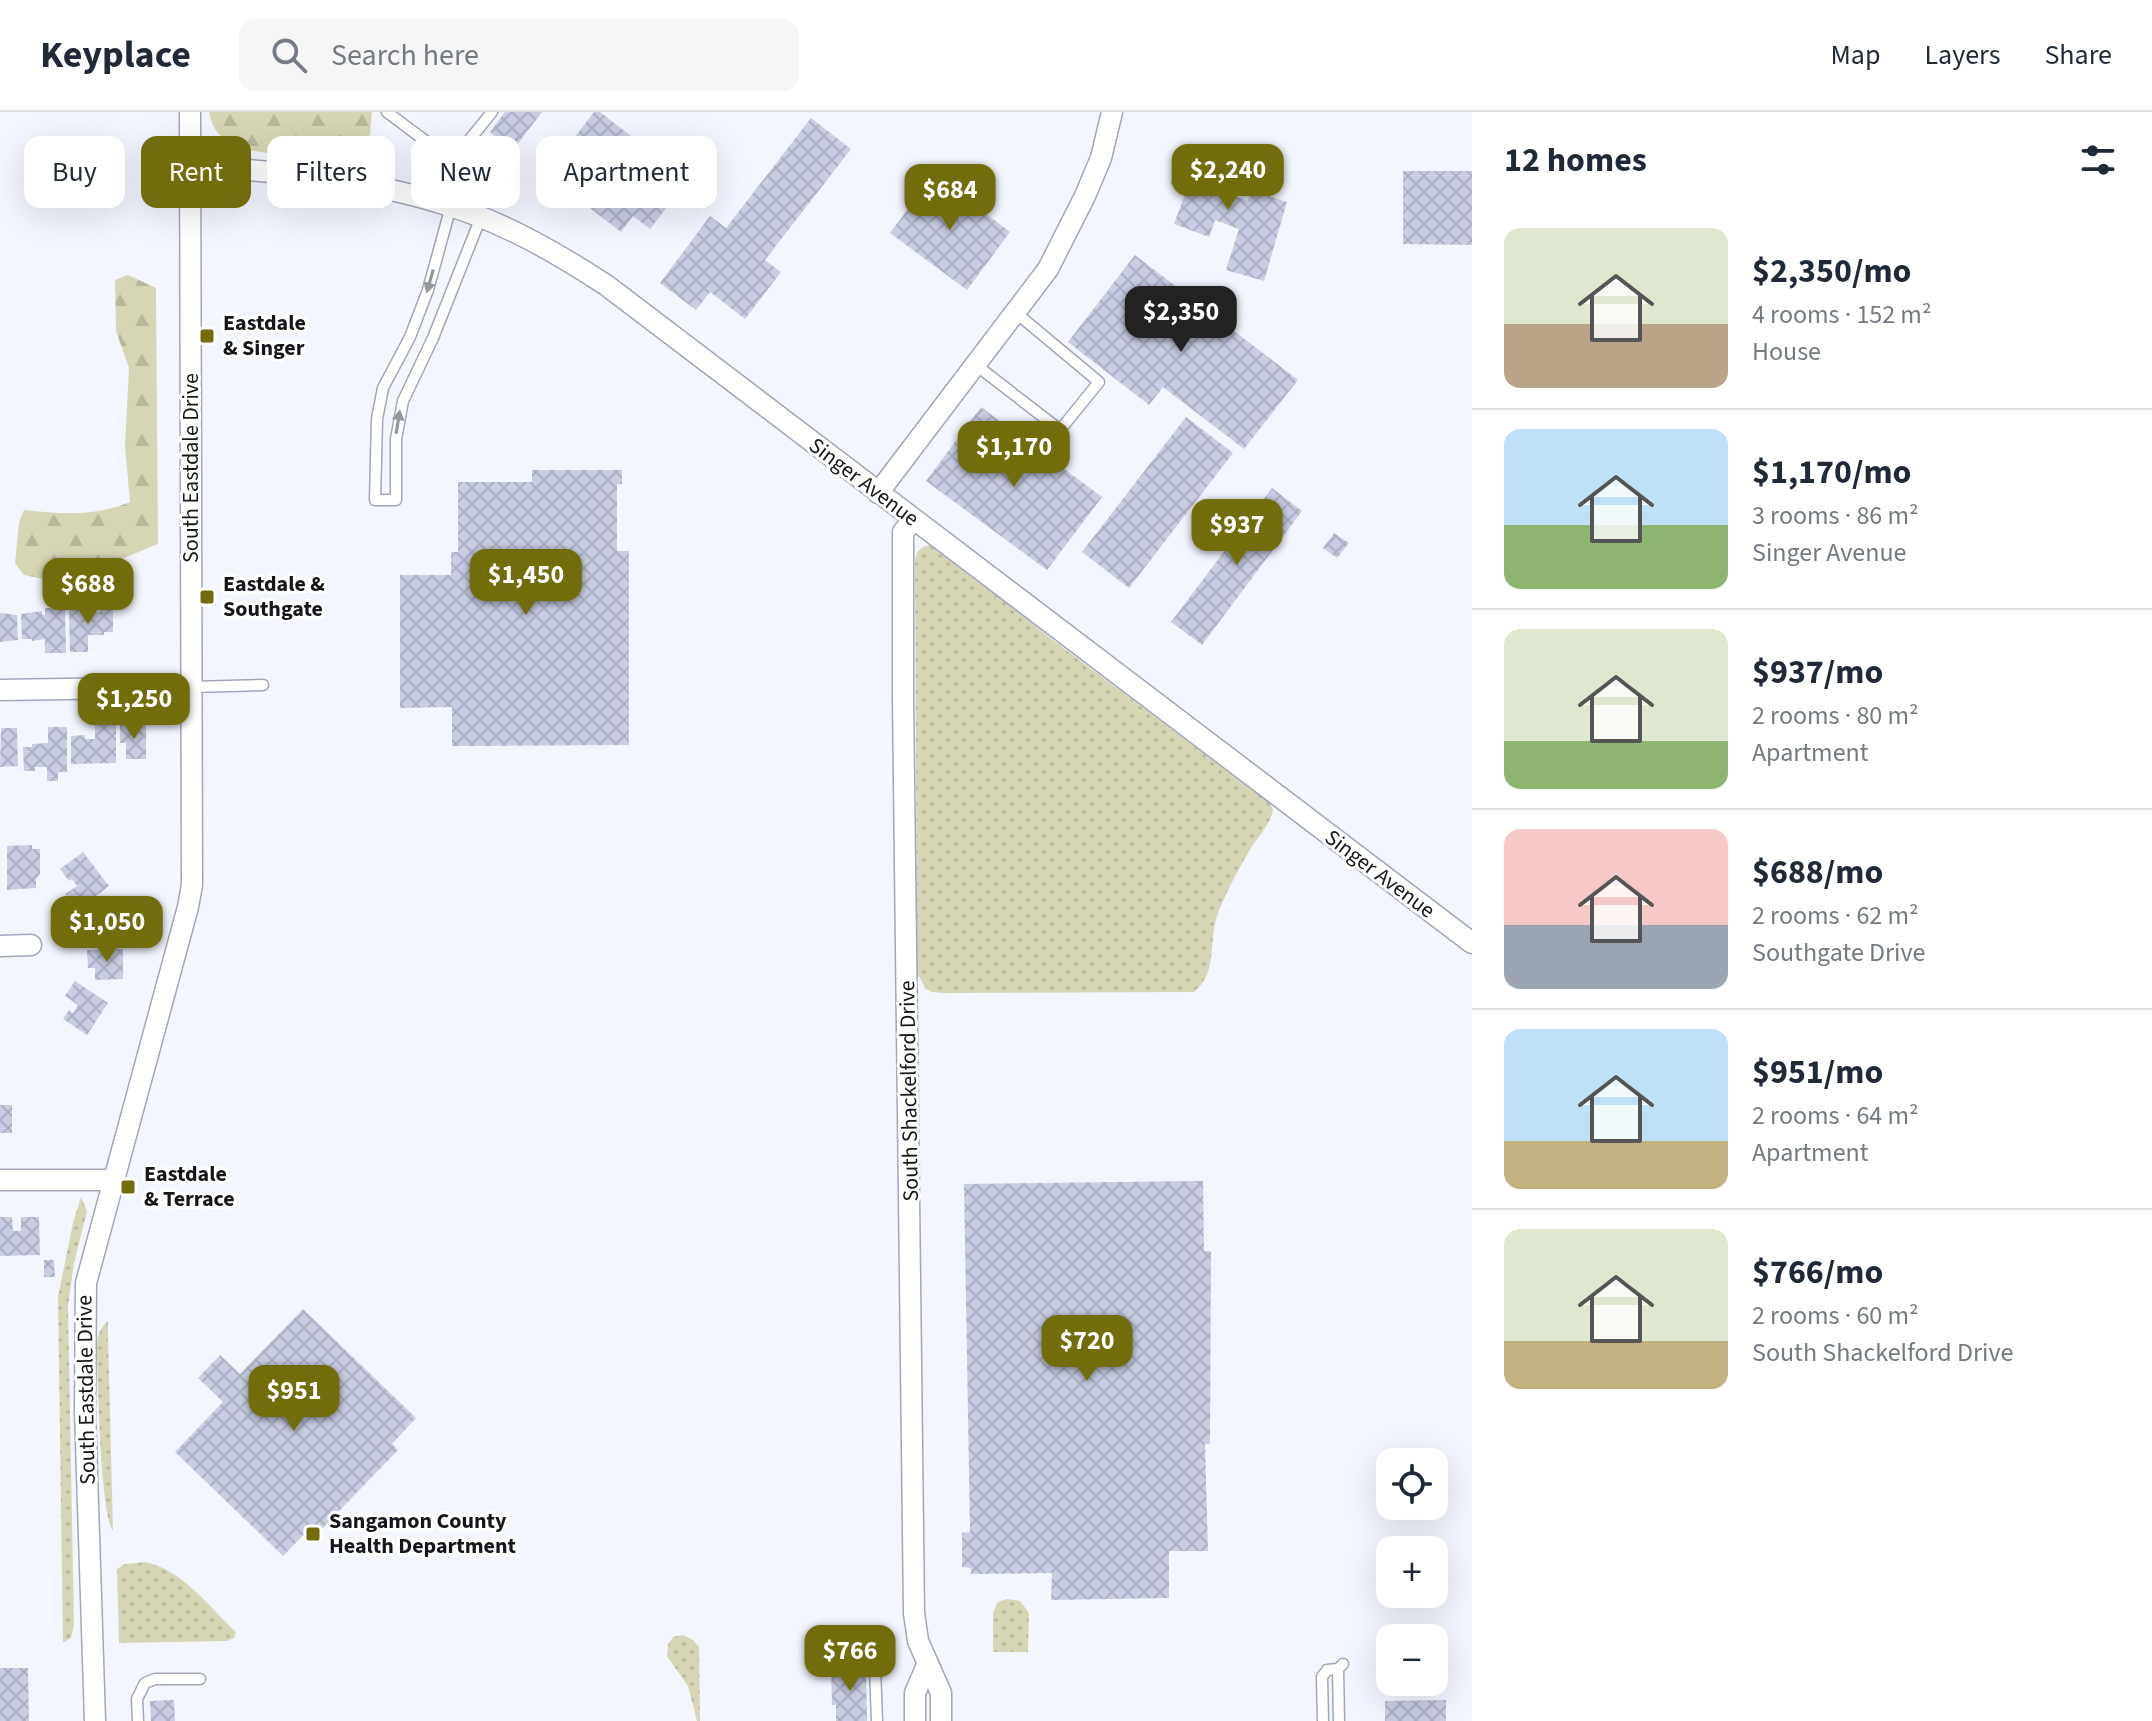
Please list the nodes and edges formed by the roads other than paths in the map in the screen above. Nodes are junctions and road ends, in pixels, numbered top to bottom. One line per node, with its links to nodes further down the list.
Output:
1 (190, 112): 5 (street, South Eastdale Drive)
2 (387, 112): 6 (lane)
3 (492, 112): 7 (lane)
4 (1112, 112): 14 (street)
5 (190, 136)
6 (419, 136)
7 (472, 136)
8 (251, 172): 9 (street, Singer Avenue)
9 (411, 196)
10 (191, 208): 19 (street, South Eastdale Drive)
11 (443, 208): 13 (lane, one-way to 13)
12 (455, 208): 13 (street, Singer Avenue)
13 (481, 217): 16 (street, Singer Avenue)
14 (1015, 312): 15 (street); 15 (lane)
15 (976, 365): 16 (street)
16 (878, 493): 17 (street, Singer Avenue)
17 (914, 519): 21 (street, Singer Avenue); 27 (street, South Shackelford Drive)
18 (263, 685): 19 (lane)
19 (192, 687): 20 (street); 25 (street, South Eastdale Drive)
20 (0, 690)
21 (1472, 943)
22 (31, 945): 23 (street)
23 (0, 946)
24 (0, 1180): 25 (street)
25 (112, 1180): 29 (street, South Eastdale Drive)
26 (874, 1641): 31 (lane)
27 (927, 1665): 32 (street); 33 (street, South Shackelford Drive)
28 (200, 1679): 30 (lane)
29 (95, 1721)
30 (138, 1721)
31 (877, 1721)
32 (915, 1721)
33 (941, 1721)
34 (1323, 1721): 35 (lane)
35 (1339, 1721)

